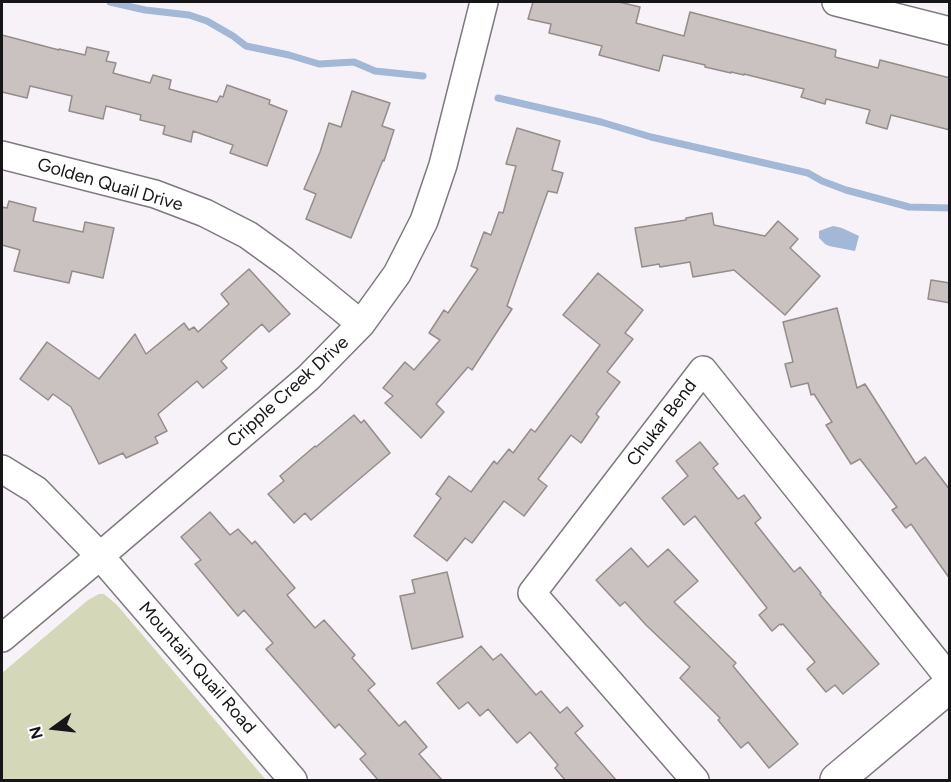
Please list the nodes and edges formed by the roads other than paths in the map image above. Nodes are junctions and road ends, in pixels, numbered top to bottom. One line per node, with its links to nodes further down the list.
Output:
1 (484, 2): 5 (street, Cripple Creek Drive)
2 (836, 2): 3 (street)
3 (950, 31)
4 (2, 155): 5 (street, Golden Quail Drive)
5 (362, 324): 7 (street, Cripple Creek Drive)
6 (2, 469): 7 (street, Mountain Quail Road)
7 (100, 556): 8 (street, Cripple Creek Drive); 11 (street, Mountain Quail Road)
8 (2, 638)
9 (950, 679): 12 (street, Chukar Bend)
10 (950, 685): 13 (street)
11 (293, 780)
12 (695, 780)
13 (837, 780)

